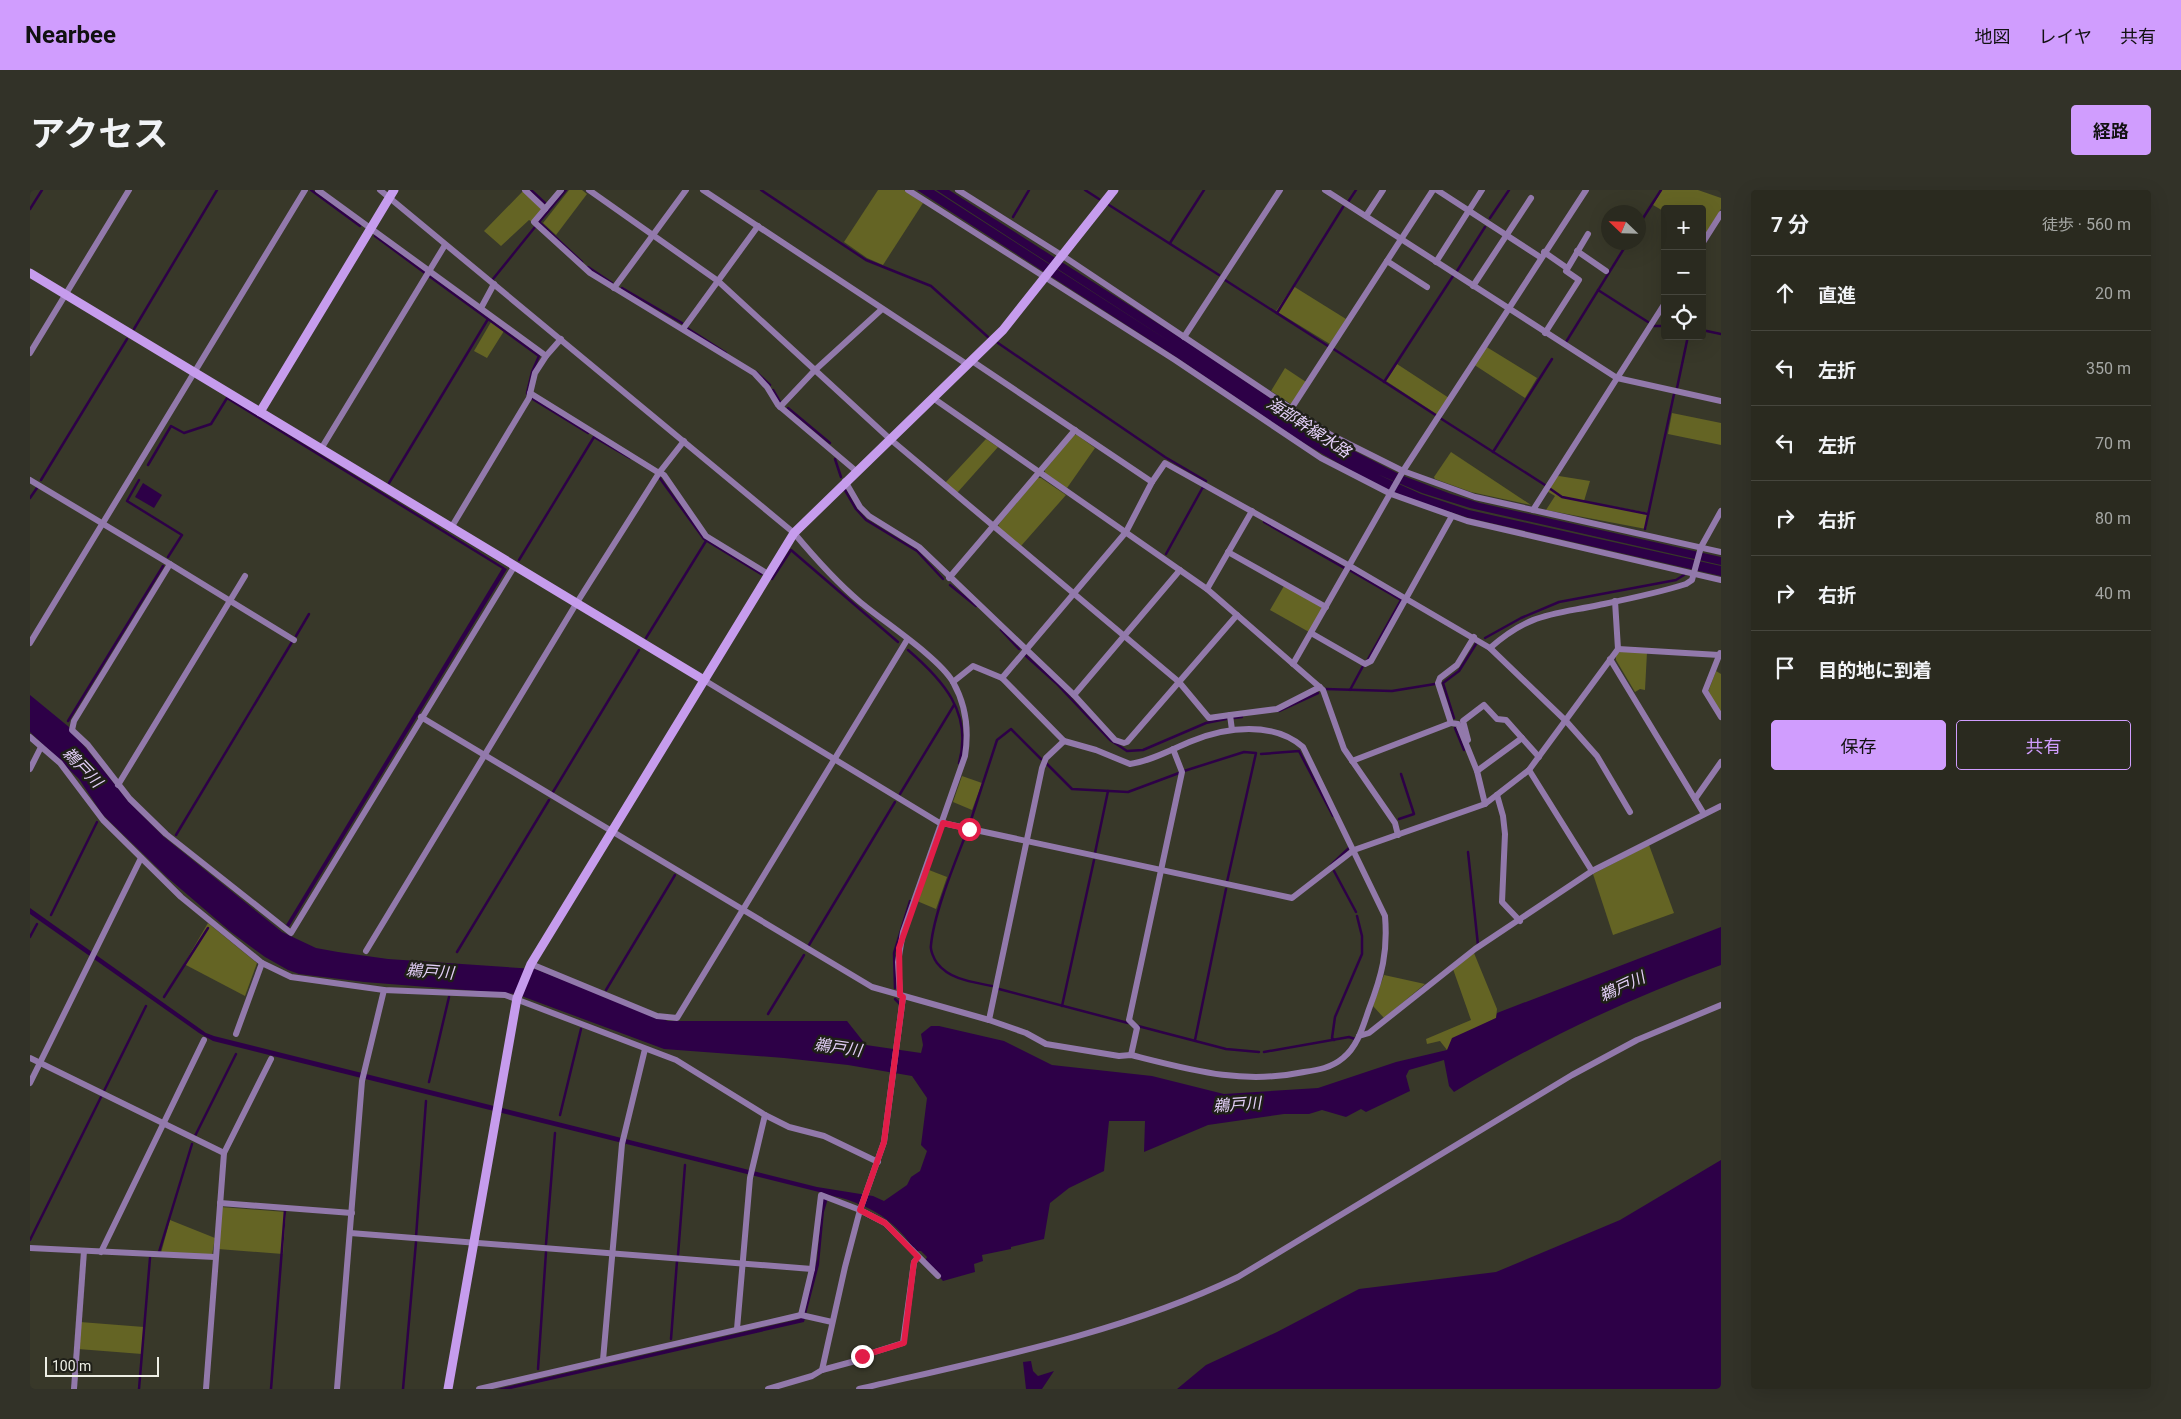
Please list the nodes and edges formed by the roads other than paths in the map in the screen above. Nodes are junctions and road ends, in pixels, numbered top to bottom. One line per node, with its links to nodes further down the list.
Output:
1 (129, 190): 49 (street)
2 (305, 190): 62 (street)
3 (318, 190): 27 (street)
4 (380, 190): 20 (street)
5 (524, 190): 22 (street)
6 (561, 190): 22 (street)
7 (589, 190): 29 (street)
8 (686, 190): 29 (street)
9 (703, 190): 26 (street)
10 (908, 190): 43 (street)
11 (958, 190): 36 (street)
12 (1114, 190): 36 (street)
13 (1280, 190): 56 (street)
14 (1383, 190): 25 (street)
15 (1432, 190): 32 (street)
16 (1437, 190): 23 (street)
17 (1482, 190): 23 (street)
18 (1586, 190): 35 (street)
19 (1328, 191): 25 (street)
20 (391, 194): 27 (street); 33 (street)
21 (1531, 198): 30 (street)
22 (545, 209): 48 (street)
23 (1469, 211): 30 (street); 38 (street)
24 (1721, 214): 31 (street)
25 (1366, 216): 32 (street)
26 (758, 226): 44 (street); 53 (street)
27 (371, 228): 40 (street); 69 (street)
28 (1588, 234): 34 (street)
29 (654, 235): 44 (street); 48 (street)
30 (1507, 235): 35 (street); 46 (street)
31 (1706, 238)
32 (1401, 239): 37 (street); 38 (street)
33 (445, 245): 40 (street); 45 (street)
34 (1577, 251): 39 (street); 41 (street)
35 (1542, 254): 39 (street); 51 (street)
36 (1062, 256): 43 (street); 56 (street)
37 (1386, 261): 47 (street); 68 (street)
38 (1436, 262): 46 (street)
39 (1567, 268): 55 (street)
40 (429, 271): 50 (street); 73 (street)
41 (1606, 271)
42 (30, 273): 49 (street)
43 (1046, 278): 60 (street); 81 (street)
44 (718, 281): 54 (street); 61 (street)
45 (494, 284): 50 (street); 57 (street)
46 (1473, 286): 51 (street)
47 (1427, 287)
48 (614, 288): 54 (street)
49 (65, 294): 58 (street); 62 (street)
50 (481, 308): 59 (street)
51 (1507, 308): 55 (street); 77 (street)
52 (1661, 309): 63 (street)
53 (881, 310): 60 (street); 61 (street)
54 (683, 329): 67 (street)
55 (1545, 333): 63 (street)
56 (1184, 337): 68 (street)
57 (561, 340): 59 (street); 72 (street)
58 (30, 353)
59 (546, 356): 64 (street)
60 (970, 363): 65 (street); 70 (street)
61 (814, 371): 67 (street); 71 (street)
62 (195, 372): 69 (street); 86 (street)
63 (1617, 378): 66 (street); 82 (street)
64 (530, 393): 75 (street); 88 (street)
65 (932, 398): 71 (street); 76 (street)
66 (1721, 401)
67 (780, 407): 74 (street)
68 (1291, 409): 77 (street)
69 (260, 412): 73 (street)
70 (1075, 430): 76 (street); 80 (street)
71 (890, 438): 74 (street); 87 (street)
72 (684, 441): 75 (street); 89 (street)
73 (321, 449): 88 (street)
74 (856, 471): 79 (street)
75 (659, 472): 98 (street); 108 (street)
76 (1040, 472): 87 (street); 90 (street)
77 (1402, 473): 81 (street); 82 (street)
78 (30, 480): 86 (street)
79 (845, 481): 89 (street); 101 (street)
80 (1152, 482): 83 (street); 90 (street)
81 (1391, 494): 85 (street); 95 (street)
82 (1533, 510): 91 (street)
83 (1252, 511): 92 (street); 95 (street)
84 (1721, 511): 91 (street)
85 (1452, 516): 99 (street); 105 (street)
86 (102, 524): 94 (street); 116 (street)
87 (994, 527): 101 (street); 104 (street)
88 (451, 528): 96 (street)
89 (794, 532): 98 (street); 115 (street)
90 (1126, 532): 97 (street); 104 (street)
91 (1701, 549): 93 (street); 99 (street)
92 (1228, 552): 103 (street); 109 (street)
93 (1721, 552)
94 (170, 564): 106 (street); 148 (street)
95 (1350, 566): 105 (street); 109 (street)
96 (514, 567): 108 (street); 130 (street)
97 (1180, 570): 103 (street); 112 (street)
98 (768, 574): 124 (street)
99 (1694, 574): 102 (street); 107 (street)
100 (245, 576): 106 (street)
101 (950, 578): 117 (street)
102 (1721, 580)
103 (1207, 589): 110 (street)
104 (1074, 594): 112 (street); 117 (street)
105 (1407, 598): 111 (street); 113 (street)
106 (230, 601): 114 (street); 148 (street)
107 (1615, 601): 118 (street); 119 (street)
108 (576, 604): 124 (street); 140 (street)
109 (1326, 607): 111 (street)
110 (1237, 615): 122 (street); 126 (street)
111 (1311, 633): 122 (street)
112 (1124, 636): 126 (street); 128 (street)
113 (1474, 637): 118 (street); 133 (street)
114 (294, 640)
115 (907, 640): 125 (street); 142 (street)
116 (30, 643)
117 (1026, 648): 123 (street); 128 (street)
118 (1490, 648): 132 (street)
119 (1618, 649): 120 (street); 121 (street)
120 (1720, 653): 131 (street)
121 (1610, 659): 132 (street); 150 (street)
122 (1293, 664): 127 (street)
123 (1002, 678): 125 (street); 137 (street)
124 (704, 680): 142 (street); 156 (street)
125 (953, 682): 155 (street)
126 (1179, 682): 128 (street); 129 (street)
127 (1320, 687): 129 (street); 143 (street)
128 (1074, 695)
129 (1230, 715): 134 (street)
130 (420, 717): 140 (street); 148 (street)
131 (1721, 717)
132 (1566, 721): 141 (street); 153 (street)
133 (1451, 722): 143 (street); 146 (street)
134 (1232, 730): 139 (street); 159 (street)
135 (30, 736): 138 (street)
136 (1522, 738): 141 (street); 146 (street); 146 (street)
137 (1064, 741): 139 (street); 158 (street)
138 (41, 747): 145 (street); 160 (street)
139 (1173, 749): 161 (street)
140 (485, 756): 156 (street); 165 (street)
141 (1539, 757): 147 (street)
142 (834, 759): 155 (street); 163 (street)
143 (1352, 761): 157 (street)
144 (1721, 762): 150 (street)
145 (30, 769)
146 (1476, 769): 151 (street)
147 (1529, 770): 149 (street); 162 (street)
148 (118, 785)
149 (1497, 794): 151 (street); 164 (street)
150 (1696, 799): 154 (street)
151 (1485, 804): 157 (street)
152 (1721, 806): 154 (street)
153 (1630, 812)
154 (1704, 814): 162 (street)
155 (943, 823): 158 (street); 169 (street)
156 (612, 832): 163 (street); 167 (street)
157 (1398, 835): 159 (street)
158 (1026, 841): 161 (street); 172 (street)
159 (1354, 850): 161 (street); 174 (street)
160 (141, 858): 166 (street); 180 (street)
161 (1160, 870): 177 (street)
162 (1592, 871): 164 (street)
163 (742, 911): 167 (street); 169 (street)
164 (1520, 921): 174 (street)
165 (366, 951)
166 (262, 963): 168 (street); 173 (street)
167 (531, 964): 170 (street)
168 (384, 990): 170 (street); 188 (street)
169 (902, 996): 172 (street); 185 (street)
170 (518, 997): 176 (street); 190 (street)
171 (1721, 1005): 211 (street)
172 (989, 1020): 177 (street)
173 (236, 1034)
174 (1359, 1036): 177 (street)
175 (204, 1040): 183 (street)
176 (646, 1049): 182 (street); 194 (street)
177 (1131, 1055)
178 (30, 1058): 180 (street)
179 (271, 1059): 184 (street)
180 (40, 1063): 181 (street); 183 (street)
181 (30, 1083)
182 (765, 1115): 185 (street); 197 (street)
183 (164, 1124): 184 (street); 193 (street)
184 (224, 1153): 186 (street)
185 (878, 1162): 187 (street)
186 (220, 1203): 188 (street); 195 (street)
187 (861, 1209): 196 (street); 198 (street); 201 (street)
188 (352, 1213): 189 (street)
189 (350, 1233): 190 (street); 207 (street)
190 (473, 1243): 194 (street); 208 (street)
191 (30, 1248): 192 (street)
192 (84, 1251): 193 (street); 205 (street)
193 (101, 1252): 195 (street)
194 (612, 1254): 197 (street); 203 (street)
195 (215, 1257): 206 (street)
196 (918, 1257): 199 (street); 204 (street)
197 (743, 1264): 198 (street); 202 (street)
198 (812, 1269): 200 (street)
199 (938, 1276)
200 (800, 1315): 201 (street); 202 (street)
201 (832, 1322): 204 (street)
202 (736, 1330): 203 (street)
203 (604, 1360): 209 (street)
204 (822, 1370): 210 (street)
205 (74, 1389)
206 (206, 1389)
207 (337, 1389)
208 (448, 1389)
209 (479, 1389)
210 (768, 1389)
211 (859, 1389)

